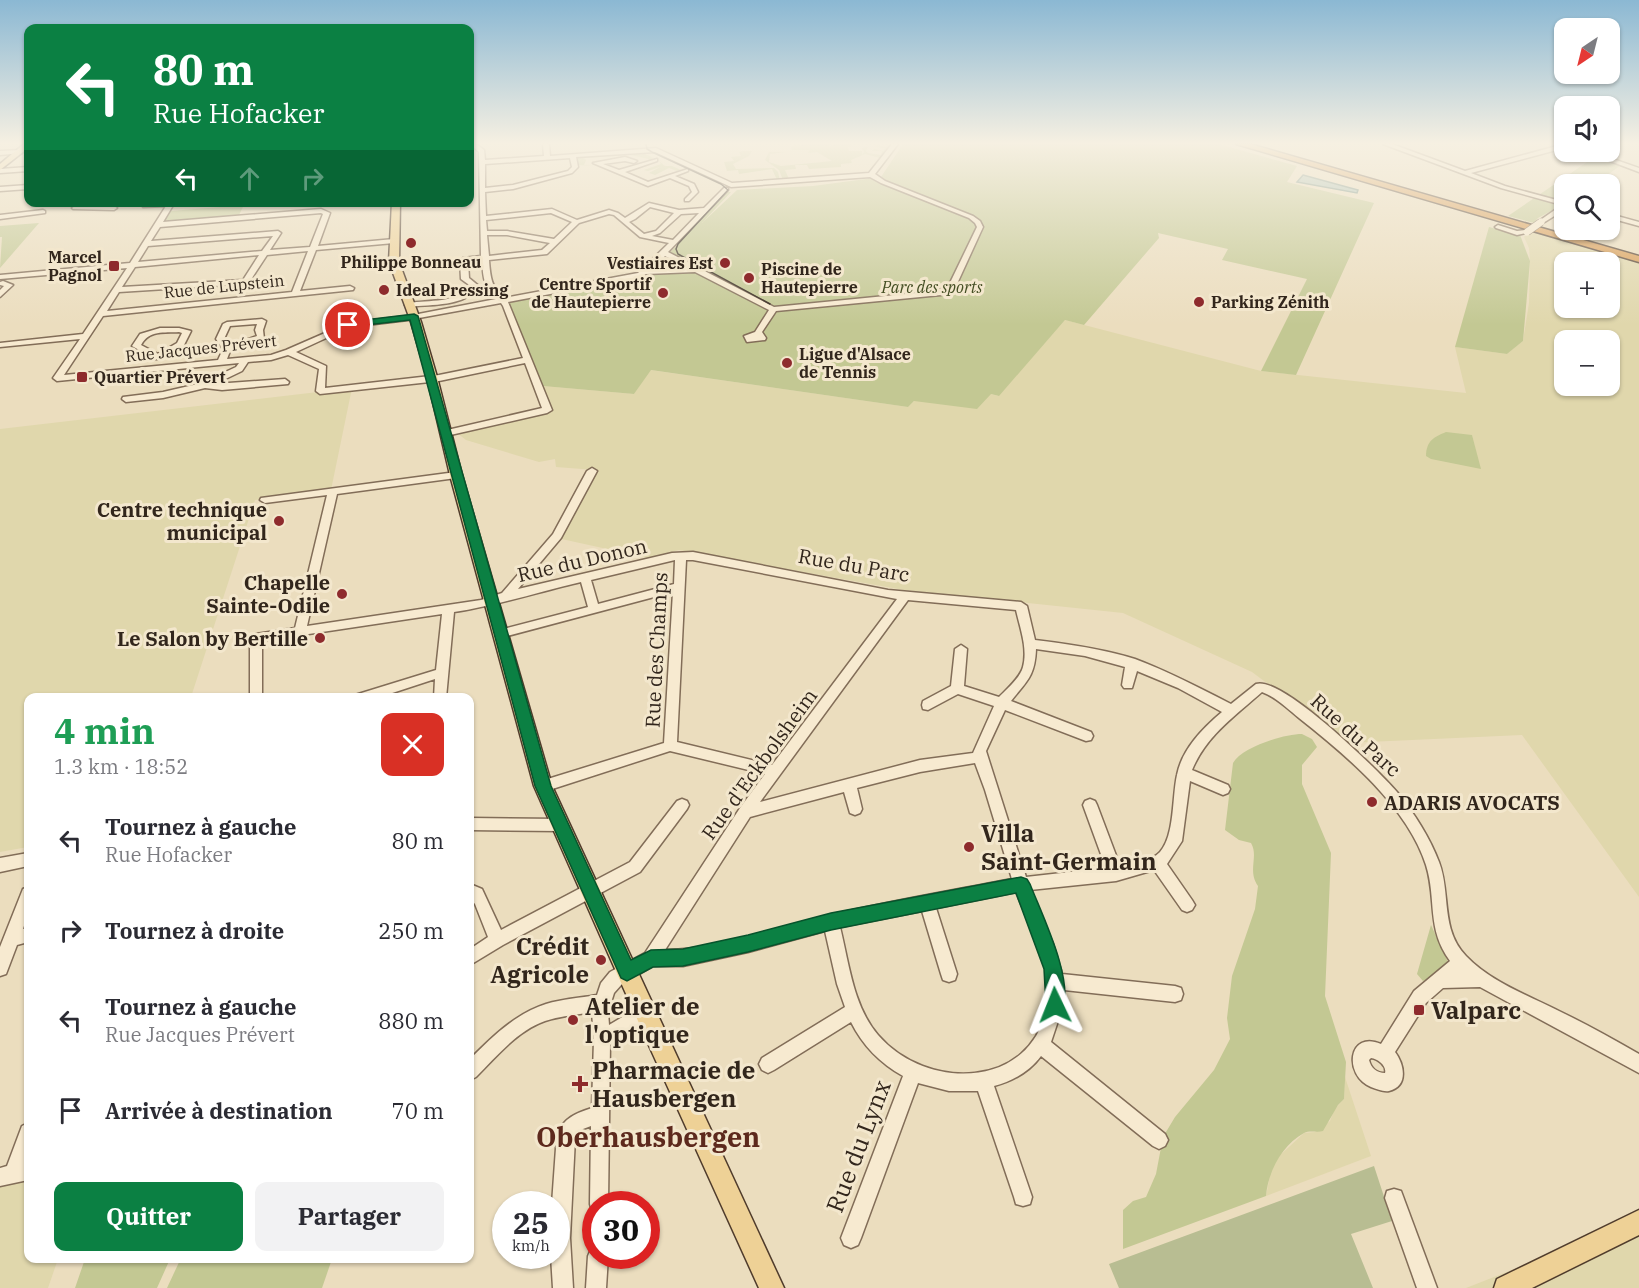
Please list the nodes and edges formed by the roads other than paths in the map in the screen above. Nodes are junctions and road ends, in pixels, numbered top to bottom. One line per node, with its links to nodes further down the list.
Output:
1 (483, 204): 20 (street)
2 (713, 204): 13 (street)
3 (941, 204): 49 (street)
4 (1451, 204): 36 (highway)
5 (1457, 204): 36 (highway)
6 (28, 207): 17 (street)
7 (99, 207): 11 (street); 12 (street)
8 (169, 207): 25 (street)
9 (294, 207): 18 (street)
10 (396, 207): 29 (main road)
11 (75, 208)
12 (114, 208)
13 (707, 210): 15 (street); 31 (street)
14 (43, 212): 17 (street)
15 (679, 212): 22 (street); 28 (street)
16 (1554, 213): 26 (street, bridge)
17 (22, 214): 19 (street)
18 (291, 214): 25 (street); 33 (street)
19 (0, 217)
20 (483, 218): 23 (street); 27 (street)
21 (1620, 219): 24 (street)
22 (624, 221): 23 (street); 28 (street)
23 (577, 222): 30 (street)
24 (1639, 224)
25 (157, 225): 32 (street)
26 (1498, 227)
27 (484, 233): 30 (street); 37 (street)
28 (642, 236): 31 (street)
29 (394, 241): 33 (street); 50 (main road)
30 (556, 242): 37 (street)
31 (675, 242): 35 (street)
32 (145, 244): 34 (street); 39 (street)
33 (313, 248): 34 (street); 46 (street)
34 (266, 252): 39 (street); 45 (street)
35 (664, 253): 38 (street); 41 (street)
36 (1639, 257)
37 (487, 262): 48 (street); 50 (street)
38 (684, 263): 40 (street); 42 (street)
39 (132, 265): 43 (street); 45 (street)
40 (678, 270): 41 (street); 42 (street)
41 (645, 272): 48 (street)
42 (701, 272): 49 (street)
43 (1, 281): 47 (street)
44 (350, 288): 46 (street, Rue de Lupstein)
45 (117, 290): 51 (street)
46 (295, 294): 51 (street, Rue de Lupstein)
47 (0, 295)
48 (501, 298): 50 (street); 59 (street)
49 (773, 309): 52 (street)
50 (412, 311): 56 (street, Rue Jacques Prévert); 62 (main road)
51 (101, 314): 53 (street)
52 (757, 334)
53 (84, 336): 54 (street); 61 (street, Rue Jacques Prévert)
54 (0, 345)
55 (227, 349): 55 (street); 60 (street)
56 (289, 352): 58 (street, Rue Jacques Prévert); 62 (street)
57 (158, 357): 57 (street); 61 (street)
58 (245, 360): 60 (street, Rue Jacques Prévert); 64 (street)
59 (527, 360): 62 (street); 66 (street)
60 (220, 362): 61 (street, Rue Jacques Prévert)
61 (155, 368)
62 (432, 379): 66 (main road)
63 (285, 382): 64 (street)
64 (205, 385): 65 (street)
65 (126, 399)
66 (446, 433): 68 (main road)
67 (592, 471): 75 (street)
68 (456, 475): 69 (street); 75 (main road)
69 (333, 491): 70 (street); 78 (street)
70 (265, 500)
71 (681, 556): 72 (street, Rue du Donon); 73 (street, Rue des Champs); 74 (street, Rue du Parc)
72 (585, 578): 75 (street, Rue du Donon); 76 (street)
73 (680, 586): 76 (street); 93 (street, Rue des Champs)
74 (905, 596): 80 (street, Rue du Parc); 95 (street, Rue d'Eckbolsheim)
75 (499, 599): 77 (street, Rue du Donon); 79 (main road)
76 (594, 609): 79 (street)
77 (448, 610): 78 (street, Rue du Donon); 83 (street)
78 (300, 631): 86 (street, Rue du Donon)
79 (500, 634): 98 (main road)
80 (1030, 644): 82 (street); 89 (street)
81 (961, 649): 85 (street)
82 (1132, 663): 84 (street); 91 (street)
83 (441, 673): 87 (street); 88 (street)
84 (1128, 686)
85 (957, 689): 89 (street); 90 (street)
86 (256, 693)
87 (375, 693)
88 (440, 693)
89 (1002, 703): 92 (street); 94 (street)
90 (928, 705)
91 (1232, 711): 96 (street); 122 (street, Rue du Parc)
92 (1086, 736)
93 (670, 746): 95 (street); 98 (street)
94 (980, 757): 97 (street); 110 (street)
95 (775, 771): 103 (street, Rue d'Eckbolsheim)
96 (1184, 773): 99 (street); 107 (street)
97 (849, 785): 102 (street); 103 (street)
98 (543, 786): 105 (main road)
99 (1223, 789)
100 (682, 805): 111 (street)
101 (1090, 805): 109 (street)
102 (855, 809)
103 (745, 812): 121 (street, Rue d'Eckbolsheim)
104 (474, 824): 105 (street)
105 (560, 825): 111 (main road)
106 (24, 861): 108 (street)
107 (1157, 862): 109 (street); 115 (street)
108 (0, 865)
109 (1116, 874): 110 (street)
110 (1021, 884): 113 (street); 128 (street)
111 (591, 891): 119 (street); 124 (main road)
112 (474, 893): 119 (street)
113 (927, 903): 116 (street); 125 (street)
114 (24, 905): 118 (street)
115 (1187, 905)
116 (831, 922): 121 (street); 131 (street)
117 (24, 936): 118 (street)
118 (12, 938): 123 (street)
119 (497, 940): 120 (street)
120 (474, 955)
121 (651, 958): 124 (street)
122 (1461, 962): 126 (street, Rue du Parc); 127 (street)
123 (0, 968)
124 (627, 972): 130 (street); 132 (main road)
125 (950, 974)
126 (1481, 979): 127 (street, Rue du Parc); 133 (street, Rue du Parc)
127 (1439, 980): 136 (street)
128 (1055, 981): 129 (street); 135 (street)
129 (1175, 994)
130 (602, 1002): 134 (street); 140 (street)
131 (854, 1011): 138 (street); 141 (street)
132 (644, 1012): 134 (street); 155 (main road)
133 (1594, 1038): 137 (street, Rue du Parc); 139 (street, Rue du Parc)
134 (602, 1039): 143 (street)
135 (1041, 1044): 142 (street); 144 (street)
136 (1384, 1054)
137 (1639, 1054)
138 (768, 1064)
139 (1639, 1065)
140 (474, 1067)
141 (913, 1073): 142 (street); 151 (street, Rue du Lynx)
142 (984, 1082): 148 (street)
143 (600, 1114): 147 (street); 153 (street)
144 (1158, 1140)
145 (24, 1144): 146 (street)
146 (14, 1174)
147 (599, 1191)
148 (1023, 1197)
149 (1394, 1198): 156 (street)
150 (1639, 1222): 157 (main road)
151 (851, 1238)
152 (597, 1269): 154 (street)
153 (563, 1288)
154 (596, 1288)
155 (771, 1288)
156 (1427, 1288)
157 (1506, 1288)

